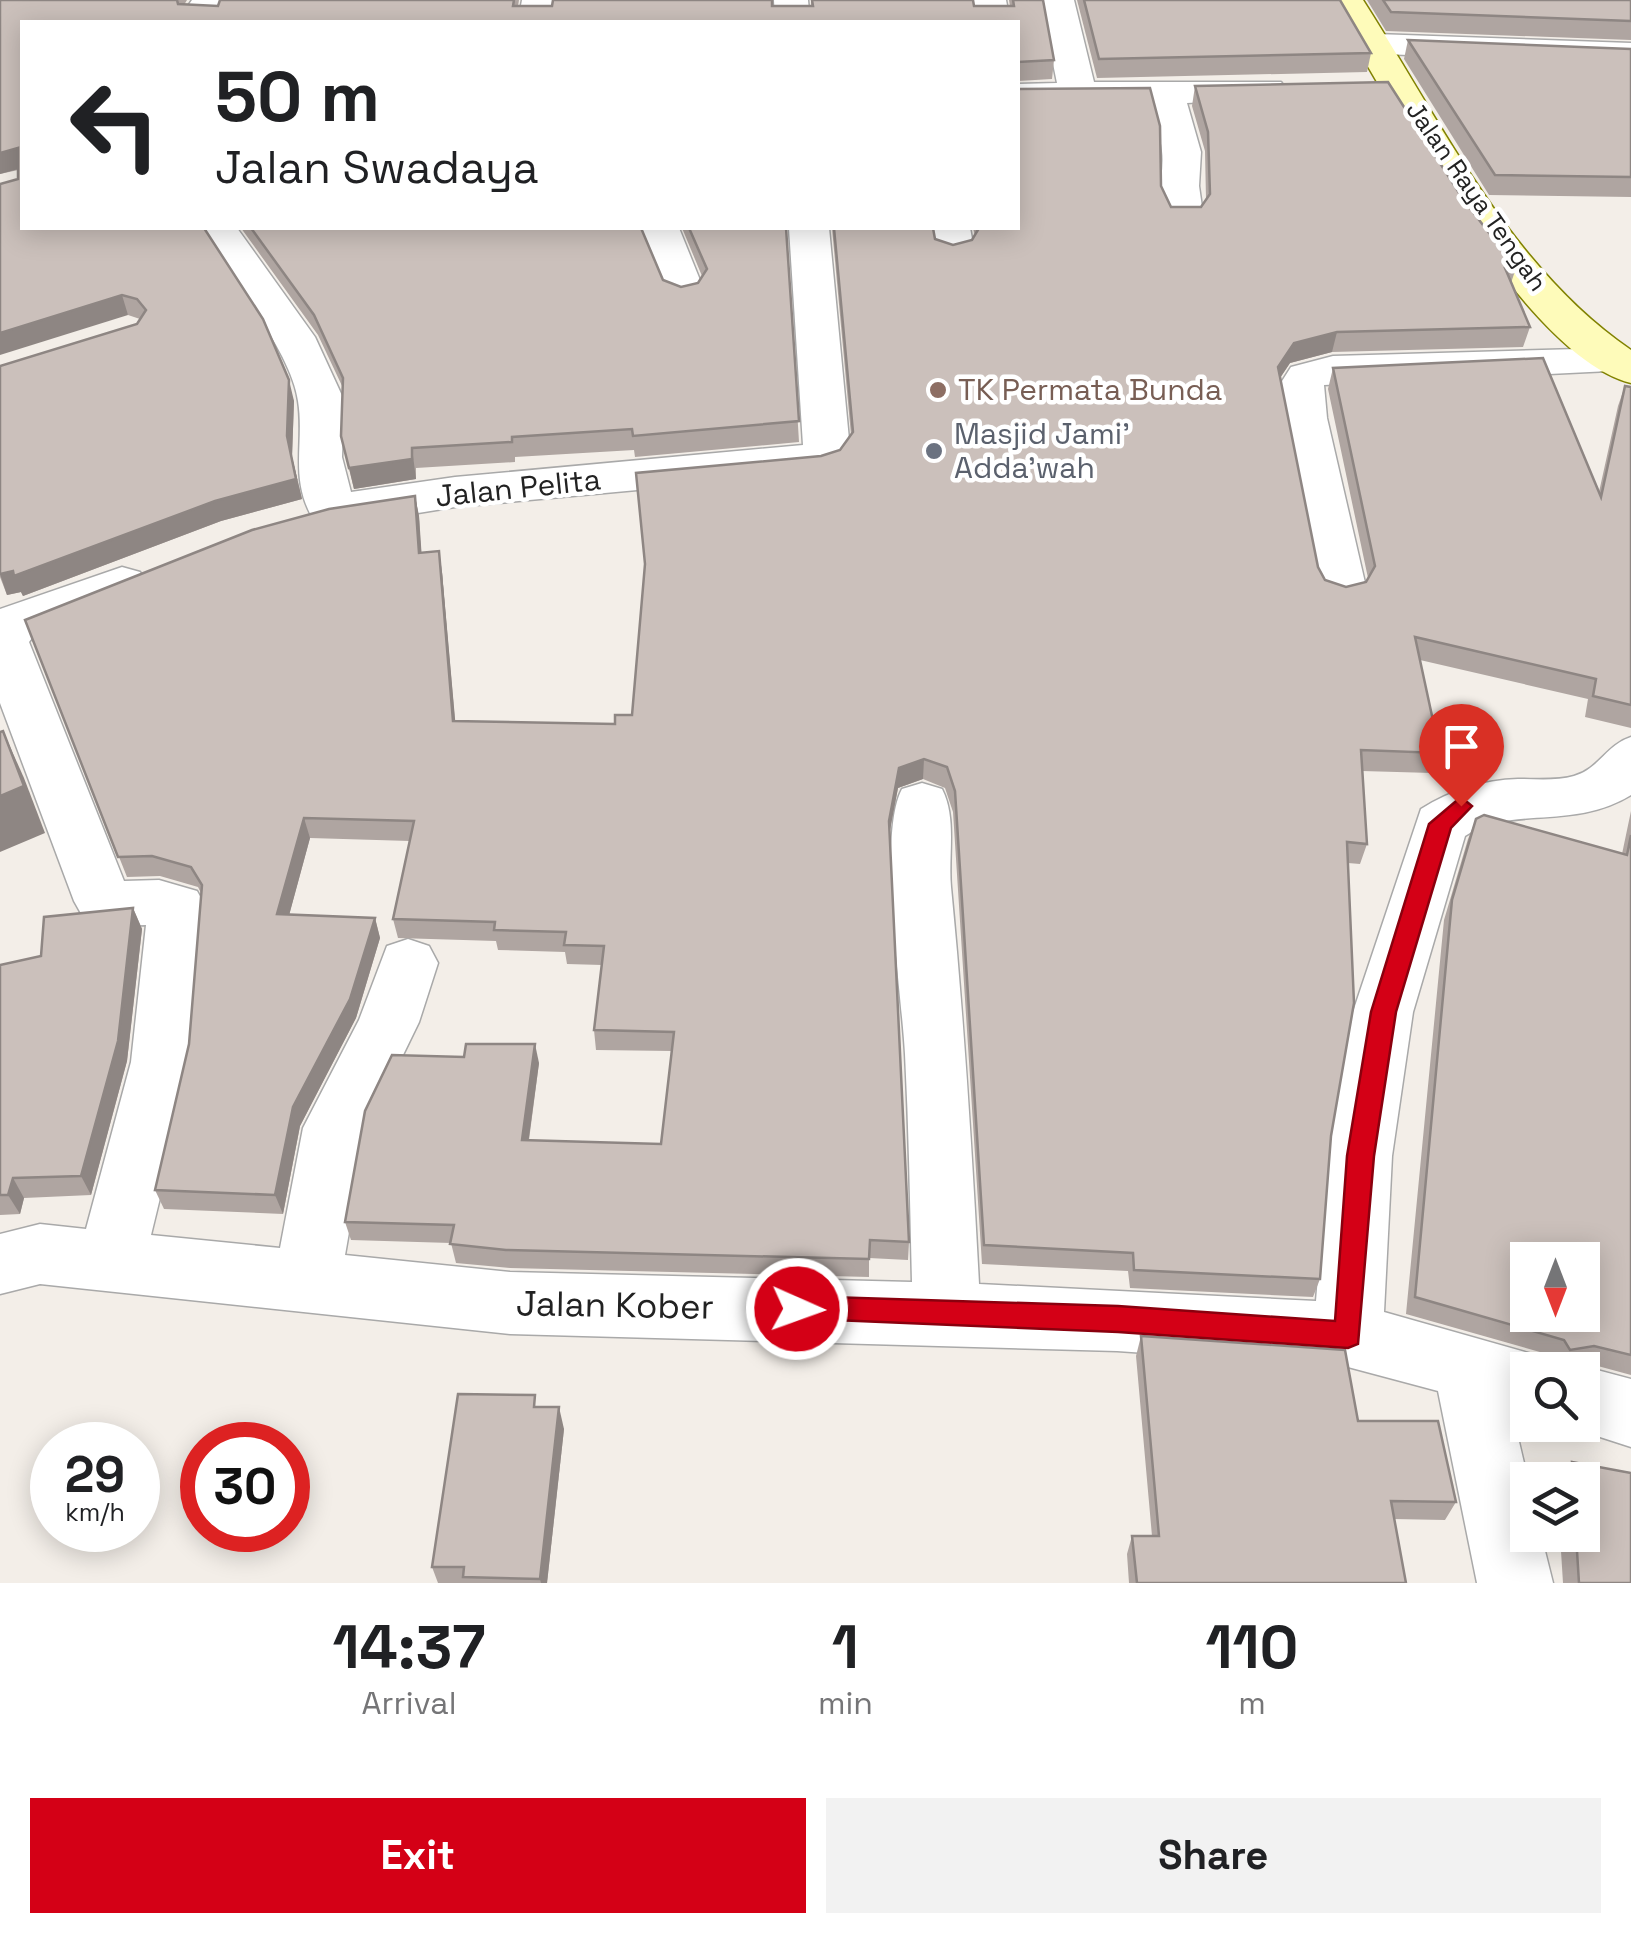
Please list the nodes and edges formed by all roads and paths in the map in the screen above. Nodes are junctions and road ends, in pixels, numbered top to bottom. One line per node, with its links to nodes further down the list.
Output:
1 (1057, 0): 6 (street)
2 (1346, 0): 3 (street, Jalan Raya Tengah)
3 (1376, 45): 4 (street); 14 (street, Jalan Raya Tengah)
4 (1631, 54)
5 (1311, 88): 7 (street)
6 (1078, 94): 7 (street); 8 (street)
7 (1166, 94): 9 (street)
8 (1020, 95)
9 (1183, 214)
10 (218, 230): 12 (street, Jalan Pelita)
11 (660, 230): 13 (street)
12 (809, 230)
13 (683, 290)
14 (1622, 366): 16 (street)
15 (156, 570): 20 (street)
16 (1341, 587)
17 (1631, 756): 24 (street)
18 (922, 804): 23 (street)
19 (408, 962): 22 (street)
20 (111, 1262): 21 (street, Jalan Kober); 22 (street, Jalan Kober)
21 (0, 1264)
22 (306, 1283): 23 (street, Jalan Kober)
23 (947, 1313): 24 (street, Jalan Kober)
24 (1348, 1335): 25 (street, Jalan Kober)
25 (1497, 1374): 28 (street)
26 (1600, 1404): 27 (street)
27 (1631, 1412)
28 (1514, 1583)

